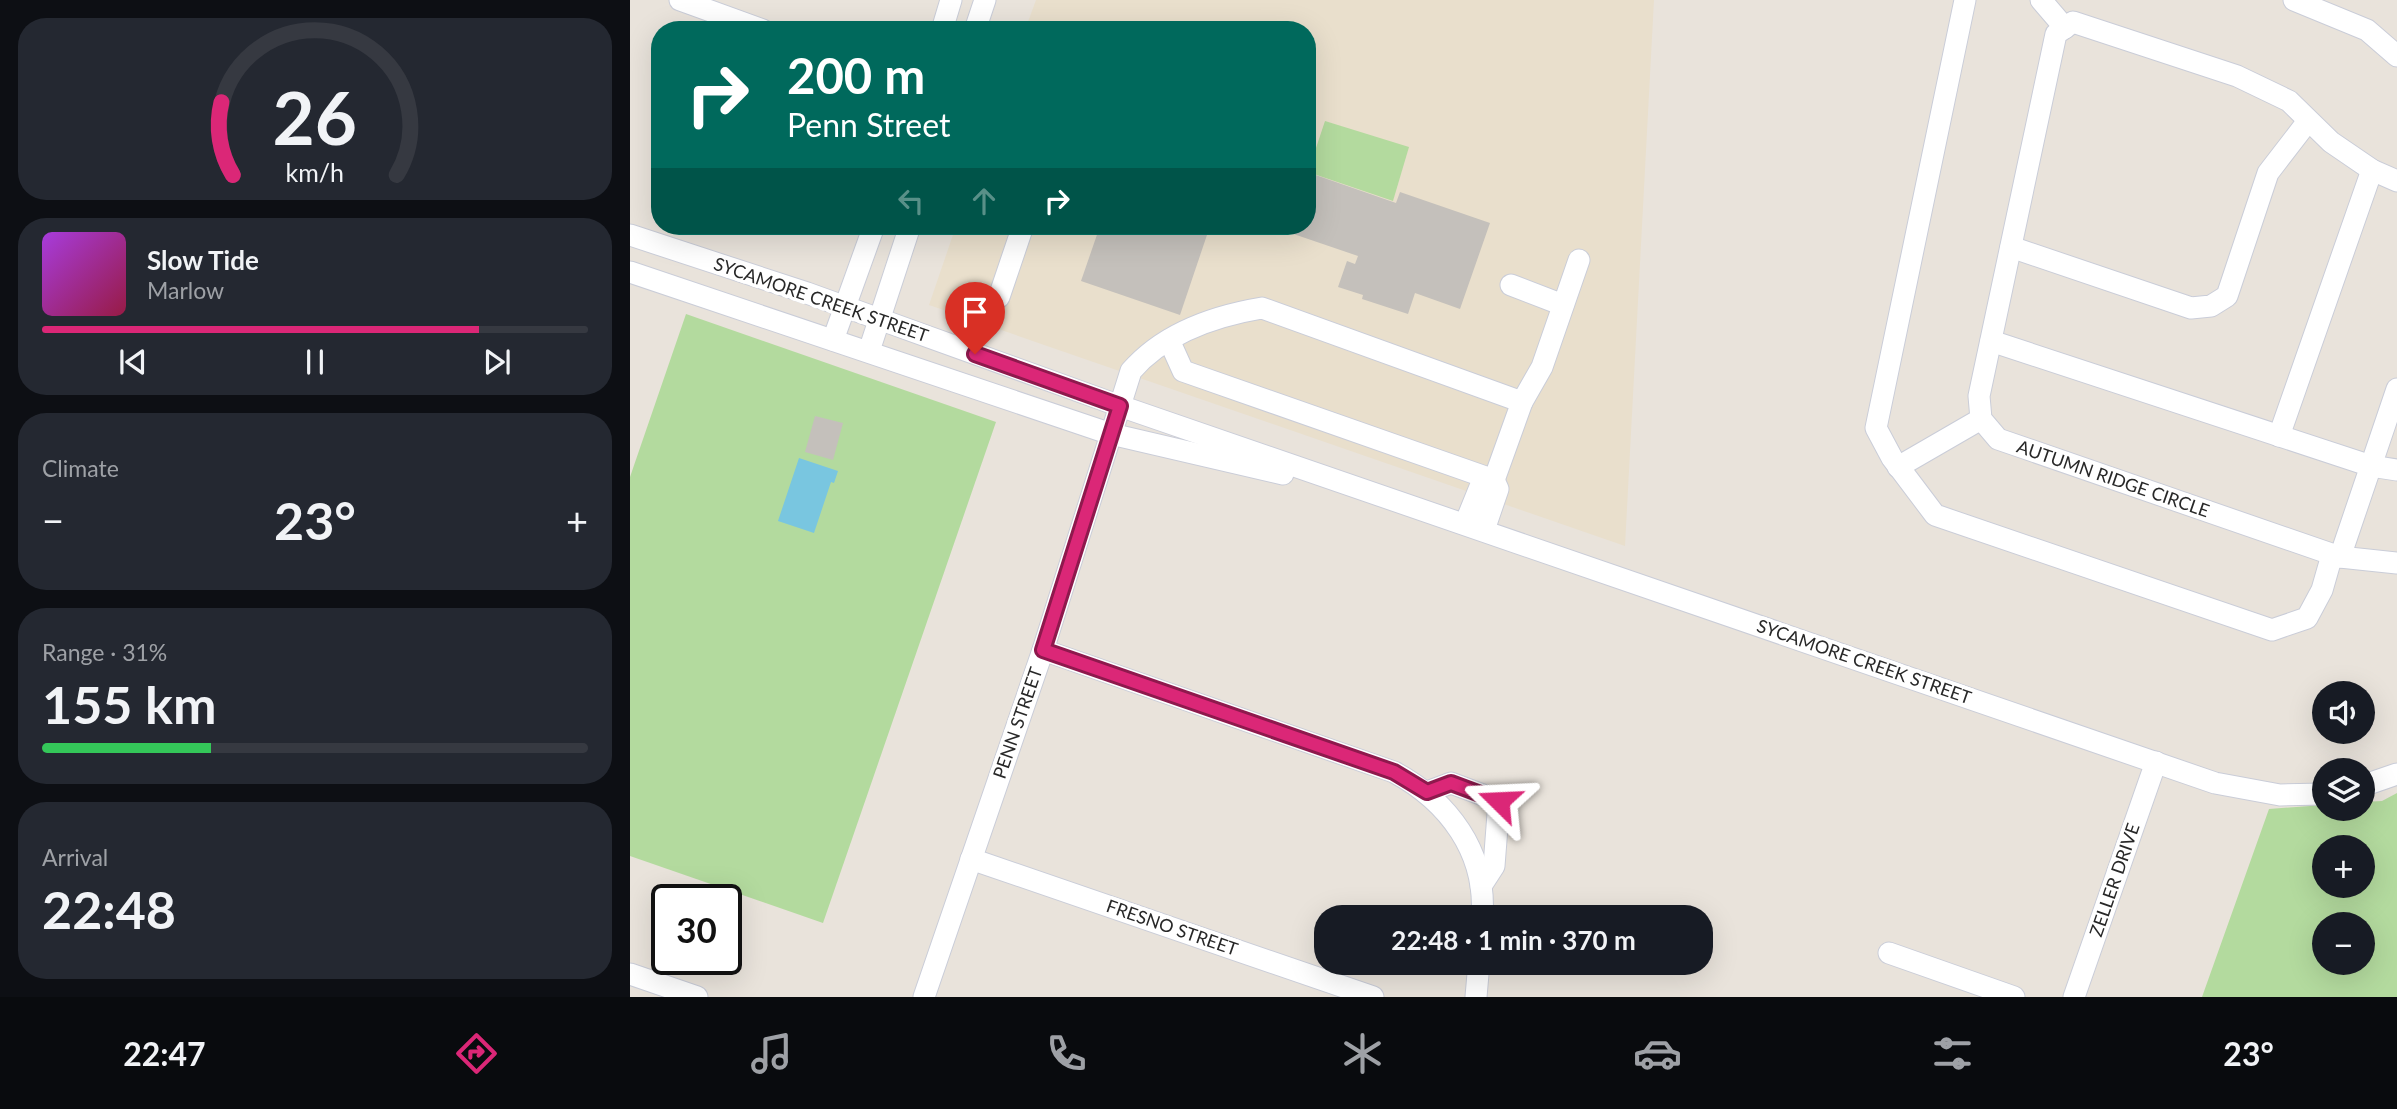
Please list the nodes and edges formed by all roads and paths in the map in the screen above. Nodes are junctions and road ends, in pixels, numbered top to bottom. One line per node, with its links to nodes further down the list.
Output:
1 (680, 0): 7 (street)
2 (951, 0): 9 (street)
3 (985, 0): 10 (street)
4 (1965, 0): 39 (street)
5 (2041, 0): 11 (street)
6 (2294, 0): 12 (street)
7 (702, 4): 8 (street)
8 (742, 21)
9 (945, 21)
10 (978, 21)
11 (2065, 28): 13 (street); 20 (street)
12 (2397, 56)
13 (2308, 121): 14 (street); 20 (street)
14 (2372, 170): 15 (street); 37 (street)
15 (2397, 181)
16 (630, 235): 26 (street, SYCAMORE CREEK STREET)
17 (871, 235): 26 (street)
18 (907, 235): 27 (street)
19 (1020, 235): 24 (street)
20 (2011, 247): 30 (street)
21 (1578, 260): 25 (street)
22 (630, 272): 28 (street, SYCAMORE CREEK STREET)
23 (1511, 285): 25 (street)
24 (999, 297)
25 (1563, 305): 33 (street)
26 (845, 308): 27 (street, SYCAMORE CREEK STREET); 28 (street)
27 (879, 320): 31 (street); 34 (street, SYCAMORE CREEK STREET)
28 (833, 340): 31 (street, SYCAMORE CREEK STREET)
29 (1169, 340): 33 (street, PENN STREET); 34 (street, PENN STREET); 41 (street)
30 (1991, 341): 35 (street); 37 (street)
31 (869, 351): 36 (street, SYCAMORE CREEK STREET)
32 (2397, 389): 38 (street)
33 (1522, 402): 41 (street)
34 (1120, 406): 36 (street, PENN STREET); 42 (street, SYCAMORE CREEK STREET)
35 (1981, 419): 39 (street); 44 (street, AUTUMN RIDGE CIRCLE)
36 (1111, 433): 42 (street, SYCAMORE CREEK STREET); 46 (street, PENN STREET)
37 (2279, 436): 38 (street)
38 (2371, 466): 40 (street); 44 (street)
39 (1898, 467): 44 (street)
40 (2397, 470)
41 (1494, 480): 43 (street)
42 (1409, 504): 43 (street, SYCAMORE CREEK STREET)
43 (1474, 527): 47 (street, SYCAMORE CREEK STREET)
44 (2336, 556): 45 (street, AUTUMN RIDGE CIRCLE)
45 (2397, 563)
46 (1043, 650): 50 (street); 52 (street, PENN STREET)
47 (2156, 762): 51 (street, SYCAMORE CREEK STREET); 63 (street, ZELLER DRIVE)
48 (2397, 774): 49 (street)
49 (2375, 782)
50 (1427, 792): 53 (street); 53 (street)
51 (2312, 794)
52 (971, 859): 59 (street, PENN STREET); 60 (street, FRESNO STREET)
53 (1481, 886): 54 (street)
54 (1482, 905)
55 (1889, 953): 62 (street)
56 (630, 974): 58 (street)
57 (1478, 975): 61 (street)
58 (697, 997)
59 (924, 997)
60 (1373, 997)
61 (1476, 997)
62 (2014, 997)
63 (2074, 997)

